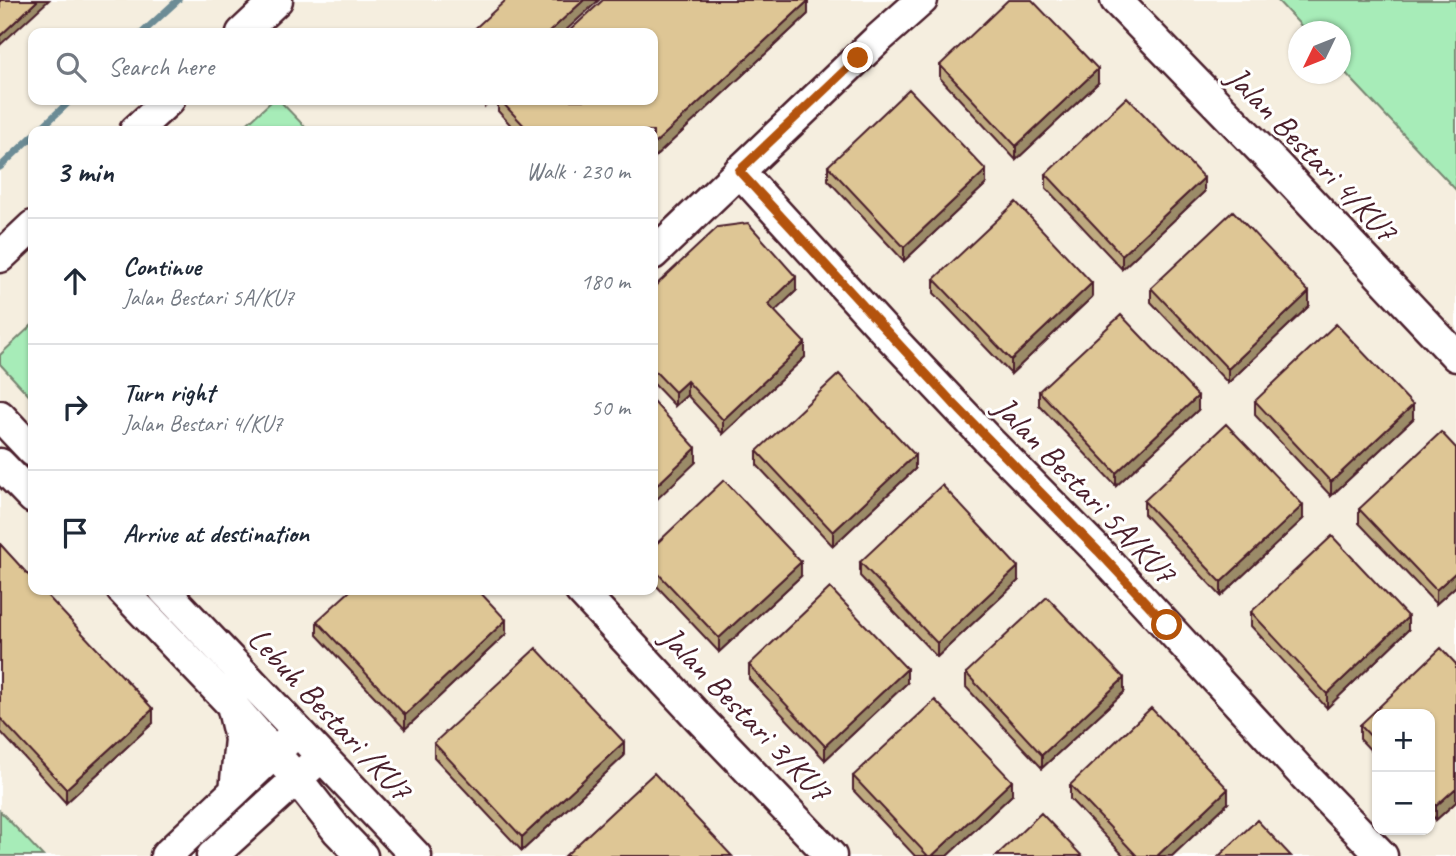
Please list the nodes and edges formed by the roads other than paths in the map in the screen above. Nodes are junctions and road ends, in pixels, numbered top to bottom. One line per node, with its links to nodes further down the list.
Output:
1 (277, 0): 4 (street)
2 (922, 0): 7 (street)
3 (1116, 0): 11 (street, Jalan Bestari 4/KU7)
4 (247, 28)
5 (164, 105): 6 (street)
6 (140, 126)
7 (739, 171): 9 (street); 32 (street, Jalan Bestari 5A/KU7)
8 (28, 231): 10 (street)
9 (658, 249)
10 (0, 257)
11 (1456, 356)
12 (3, 416): 13 (street)
13 (28, 445)
14 (0, 464): 15 (street)
15 (28, 493)
16 (126, 595): 19 (street, Lebuh Bestari /KU7)
17 (169, 595): 20 (street, Lebuh Bestari /KU7)
18 (585, 595): 31 (street, Jalan Bestari 3/KU7)
19 (231, 704): 21 (street, Lebuh Bestari /KU7); 24 (street)
20 (296, 730): 21 (street); 22 (street, Lebuh Bestari /KU7)
21 (274, 754): 23 (street, Lebuh Bestari /KU7); 24 (street)
22 (322, 756): 23 (street); 30 (street, Lebuh Bestari /KU7)
23 (297, 779): 25 (street); 26 (street, Lebuh Bestari /KU7)
24 (235, 792): 27 (street)
25 (264, 810): 26 (street); 28 (street)
26 (337, 830): 29 (street, Lebuh Bestari /KU7)
27 (166, 856)
28 (212, 856)
29 (362, 856)
30 (416, 856)
31 (831, 856)
32 (1382, 856)

